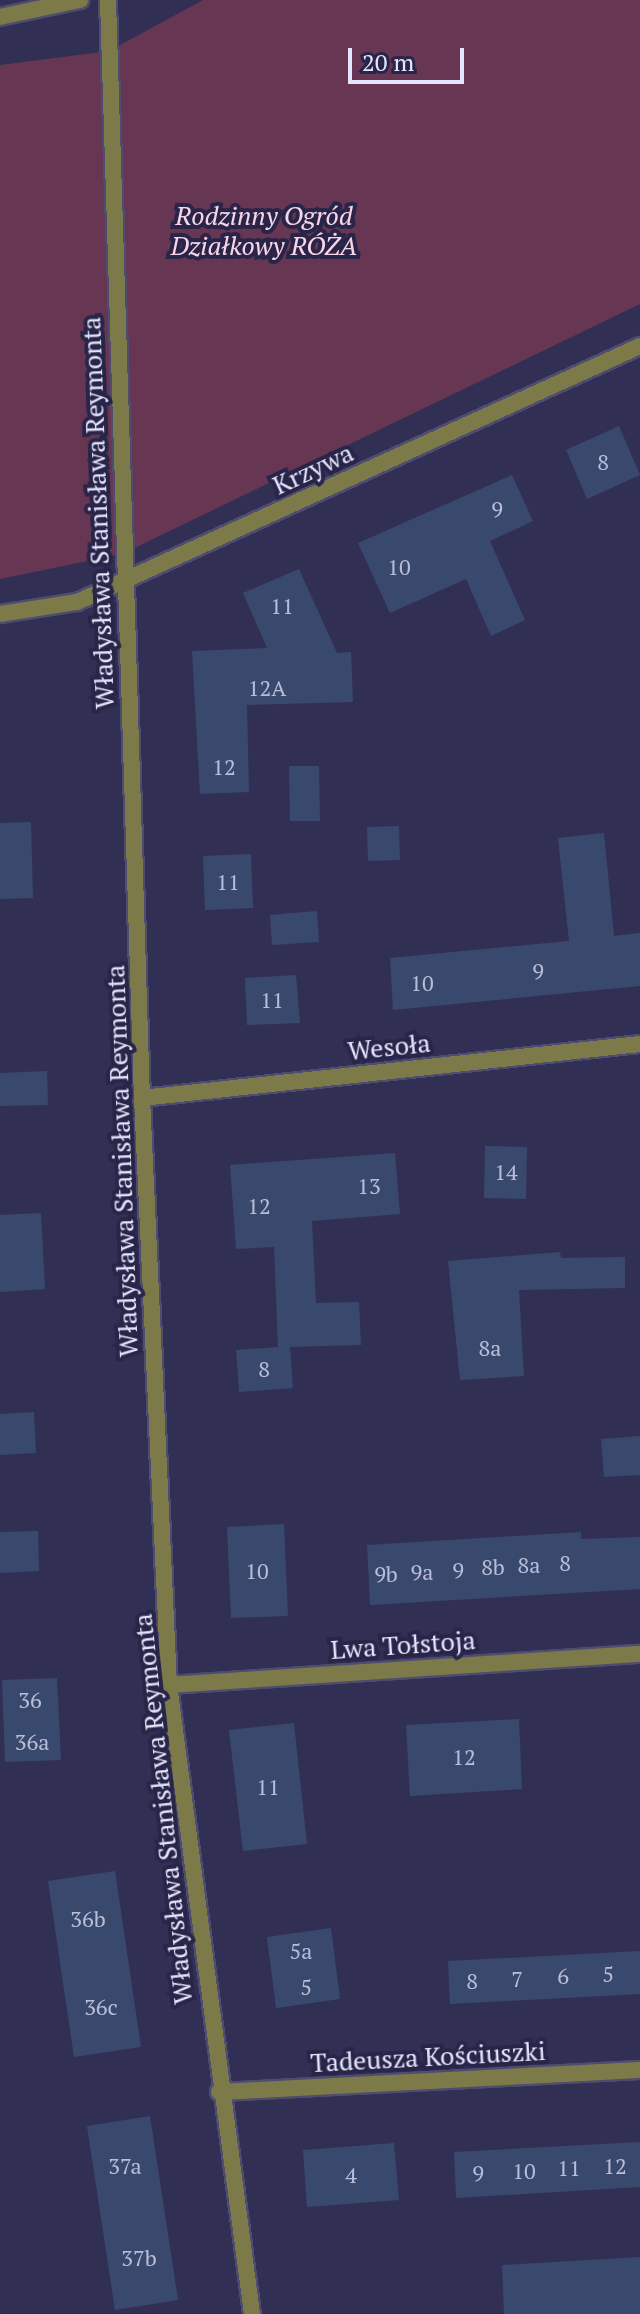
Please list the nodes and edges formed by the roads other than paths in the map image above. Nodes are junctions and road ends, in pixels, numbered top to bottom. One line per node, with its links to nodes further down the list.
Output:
1 (80, 0): 3 (street)
2 (108, 0): 5 (street, Władysława Stanisława Reymonta)
3 (0, 17)
4 (640, 346): 5 (street, Krzywa)
5 (124, 582): 6 (street, Krzywa); 8 (street, Władysława Stanisława Reymonta)
6 (0, 614)
7 (640, 1044): 8 (street, Wesoła)
8 (142, 1098): 10 (street, Władysława Stanisława Reymonta)
9 (640, 1654): 10 (street, Lwa Tołstoja)
10 (169, 1685): 12 (street, Władysława Stanisława Reymonta)
11 (640, 2070): 12 (street, Tadeusza Kościuszki)
12 (219, 2092): 13 (street, Władysława Stanisława Reymonta)
13 (252, 2314)

